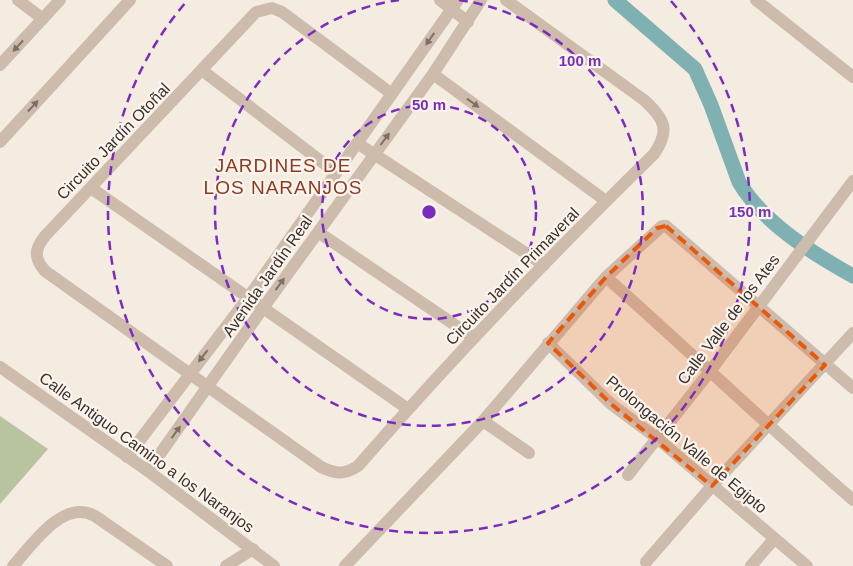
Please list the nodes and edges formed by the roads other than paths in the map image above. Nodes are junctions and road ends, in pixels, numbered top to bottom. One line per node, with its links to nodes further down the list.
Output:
1 (18, 0): 9 (street)
2 (60, 0): 9 (street)
3 (130, 0): 16 (street, one-way to 3)
4 (440, 0): 8 (street)
5 (481, 0): 10 (street, Avenida Jardín Real)
6 (506, 0): 22 (street, Circuito Jardín Primaveral)
7 (756, 0): 14 (street)
8 (455, 4): 10 (street); 15 (street, Avenida Jardín Real, one-way to 15)
9 (43, 19): 11 (street, one-way to 11)
10 (468, 22): 13 (street, Avenida Jardín Real)
11 (0, 65)
12 (203, 71): 15 (street, Circuito Jardín Otoñal); 19 (street); 21 (street, Circuito Jardín Otoñal)
13 (433, 74): 18 (street, Avenida Jardín Real, one-way to 13); 22 (street, one-way to 22)
14 (853, 77)
15 (392, 94): 17 (street, Avenida Jardín Real)
16 (0, 142)
17 (357, 143): 18 (street); 19 (street, Avenida Jardín Real)
18 (374, 154): 23 (street, Avenida Jardín Real); 24 (street)
19 (335, 172): 26 (street, Avenida Jardín Real)
20 (853, 181): 27 (street, Calle Valle de los Ates)
21 (91, 188): 26 (street); 35 (street, Circuito Jardín Otoñal)
22 (606, 201): 24 (street, Circuito Jardín Primaveral)
23 (318, 232): 28 (street, Avenida Jardín Real, one-way to 23); 30 (street)
24 (544, 265): 30 (street, Circuito Jardín Primaveral)
25 (606, 277): 27 (street); 31 (street); 34 (street)
26 (248, 298): 28 (street); 35 (street, Avenida Jardín Real, one-way to 35)
27 (760, 307): 32 (street); 34 (street, Calle Valle de los Ates)
28 (263, 308): 36 (street, Avenida Jardín Real); 38 (street)
29 (853, 333): 32 (street)
30 (474, 338): 38 (street, Circuito Jardín Primaveral)
31 (548, 343): 39 (street); 41 (street, Prolongación Valle de Egipto)
32 (825, 365): 37 (street); 40 (street)
33 (0, 366): 43 (street, Calle Antiguo Camino a los Naranjos)
34 (712, 370): 40 (street); 41 (street, Calle Valle de los Ates)
35 (189, 373): 36 (street, Circuito Jardín Otoñal); 43 (street, Avenida Jardín Real)
36 (208, 388): 38 (street, Circuito Jardín Primaveral); 44 (street, Avenida Jardín Real, one-way to 36)
37 (853, 388)
38 (408, 409)
39 (483, 421): 42 (street); 55 (street)
40 (768, 426): 46 (street); 47 (street)
41 (658, 439): 45 (street, Calle Valle de los Ates); 46 (street, Prolongación Valle de Egipto)
42 (529, 453)
43 (126, 457): 44 (street, Calle Antiguo Camino a los Naranjos)
44 (148, 471): 49 (street, Calle Antiguo Camino a los Naranjos)
45 (628, 475)
46 (712, 486): 48 (street, Prolongación Valle de Egipto); 50 (street)
47 (853, 500)
48 (774, 539): 56 (street); 57 (street, Prolongación Valle de Egipto)
49 (253, 549): 53 (street); 54 (street, Calle Antiguo Camino a los Naranjos)
50 (646, 562)
51 (13, 566): 52 (street)
52 (167, 566)
53 (226, 566)
54 (274, 566)
55 (345, 566)
56 (751, 566)
57 (807, 566)

